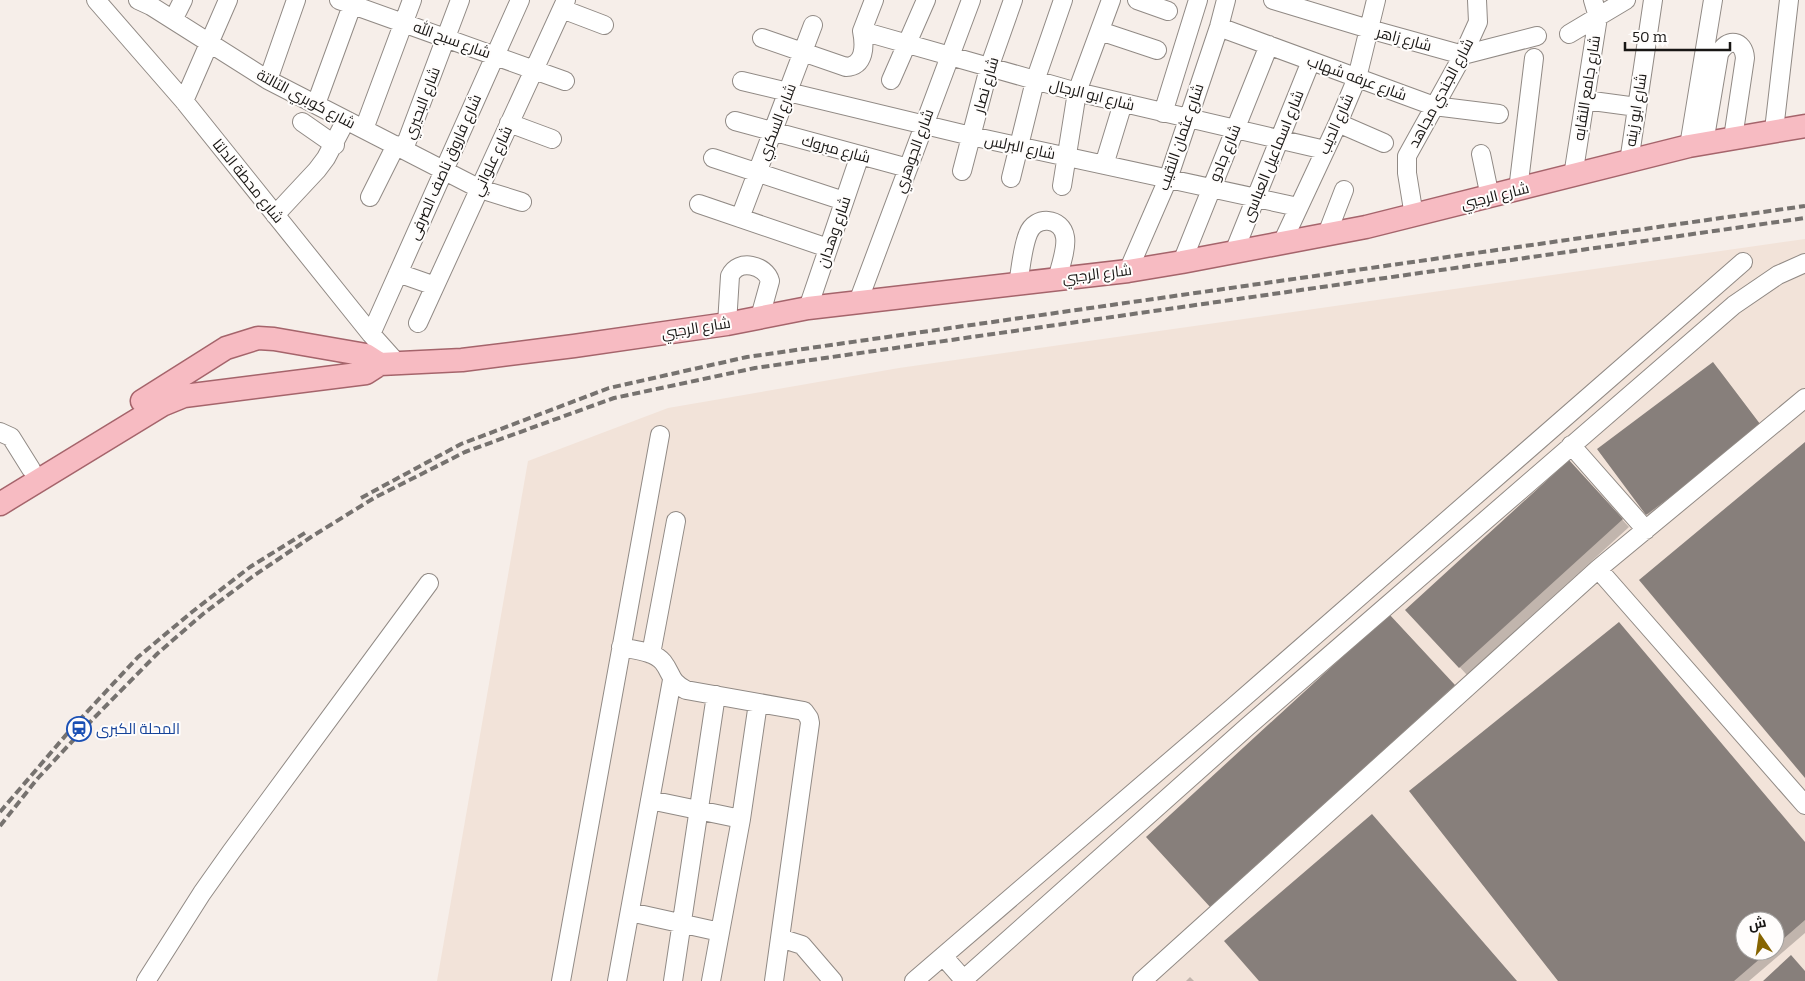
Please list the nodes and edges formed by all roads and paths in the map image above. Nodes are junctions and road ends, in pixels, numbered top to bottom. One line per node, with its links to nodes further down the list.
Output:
1 (96, 0): 63 (street, شارع محطة الدلتا)
2 (138, 0): 30 (street, شارع كوبري التالتة)
3 (183, 0): 30 (street)
4 (228, 0): 42 (street)
5 (296, 0): 55 (street)
6 (412, 0): 31 (street)
7 (460, 0): 40 (street, شارع البحيري)
8 (520, 0): 48 (street, شارع فاروق ناصف الصرفى)
9 (874, 0): 36 (street)
10 (926, 0): 43 (street)
11 (971, 0): 49 (street, شارع الجوهري)
12 (1013, 0): 52 (street, شارع نصار)
13 (1063, 0): 59 (street)
14 (1111, 0): 37 (street)
15 (1137, 0): 28 (street)
16 (1198, 0): 68 (street)
17 (1226, 0): 34 (street, شارع عثمان النقيب)
18 (1376, 0): 35 (street, شارع الديب)
19 (1477, 0): 47 (street, شارع الجندي مجاهد)
20 (1593, 0): 29 (street, شارع جامع النقابه)
21 (1626, 0): 29 (street)
22 (1653, 0): 67 (street, شارع ابو زينه)
23 (1713, 0): 88 (street)
24 (1789, 0): 80 (street)
25 (348, 2): 31 (street, شارع سبح الله); 65 (street)
26 (1284, 2): 35 (street, شارع زاهر)
27 (564, 5): 32 (street); 53 (street, شارع علواني)
28 (1168, 11)
29 (1598, 17): 38 (street); 62 (street, شارع جامع النقابه)
30 (173, 20): 42 (street, شارع كوبري التالتة)
31 (404, 23): 40 (street, شارع سبح الله); 78 (street)
32 (604, 25)
33 (813, 26): 46 (street, شارع السكري)
34 (1219, 27): 44 (street, شارع عرفه شهاب); 70 (street, شارع عثمان النقيب)
35 (1369, 29): 47 (street, شارع زاهر); 54 (street, شارع الديب)
36 (862, 31): 43 (street, شارع ابو الرجال); 46 (street)
37 (1100, 31): 45 (street); 61 (street)
38 (1569, 34)
39 (1537, 36): 47 (street, شارع زاهر)
40 (446, 38): 48 (street, شارع سبح الله); 90 (street, شارع البحيري)
41 (762, 38): 46 (street)
42 (209, 42): 55 (street, شارع كوبري التالتة); 63 (street)
43 (906, 45): 49 (street, شارع ابو الرجال); 56 (street)
44 (1269, 45): 51 (street, شارع عرفه شهاب); 79 (street, شارع جادو)
45 (1156, 50)
46 (803, 52): 60 (street, شارع السكري)
47 (1463, 55): 66 (street, شارع الجندي مجاهد)
48 (495, 56): 53 (street, شارع سبح الله); 99 (street, شارع فاروق ناصف الصرفى)
49 (949, 56): 52 (street, شارع ابو الرجال); 76 (street, شارع الجوهري)
50 (1534, 58): 109 (street)
51 (1311, 61): 54 (street, شارع عرفه شهاب); 84 (street, شارع اسماعيل العباسى)
52 (989, 68): 59 (street, شارع ابو الرجال); 82 (street, شارع نصار)
53 (534, 70): 57 (street, شارع سبح الله); 75 (street, شارع علواني)
54 (1357, 78): 66 (street, شارع عرفه شهاب); 74 (street, شارع الديب)
55 (268, 80): 65 (street, شارع كوبري التالتة)
56 (891, 80)
57 (565, 81)
58 (742, 81): 60 (street, شارع البرلس)
59 (1035, 81): 61 (street, شارع ابو الرجال); 89 (street)
60 (788, 92): 76 (street, شارع البرلس); 81 (street, شارع السكري)
61 (1077, 92): 64 (street, شارع ابو الرجال); 94 (street)
62 (1585, 100): 67 (street); 102 (street, شارع جامع النقابه)
63 (184, 101): 117 (street, شارع محطة الدلتا)
64 (1123, 103): 68 (street, شارع ابو الرجال); 97 (street)
65 (316, 104): 71 (street, شارع كوبري التالتة)
66 (1434, 106): 69 (street, شارع عرفه شهاب); 118 (street, شارع الجندي مجاهد)
67 (1637, 107): 96 (street, شارع ابو زينه)
68 (1164, 113): 70 (street, شارع ابو الرجال)
69 (1499, 114)
70 (1189, 119): 79 (street, شارع ابو الرجال); 104 (street, شارع عثمان النقيب)
71 (346, 120): 78 (street, شارع كوبري التالتة); 87 (street)
72 (735, 121): 81 (street, شارع مبروك)
73 (302, 122): 87 (street)
74 (1338, 123): 86 (street); 91 (street, شارع الديب)
75 (510, 124): 85 (street); 106 (street, شارع علواني)
76 (924, 124): 82 (street, شارع البرلس); 98 (street, شارع الجوهري)
77 (1805, 126): 80 (main road, شارع الرجبي)
78 (364, 129): 90 (street, شارع كوبري التالتة)
79 (1235, 129): 84 (street, شارع ابو الرجال); 107 (street, شارع جادو)
80 (1774, 130): 83 (main road, شارع الرجبي)
81 (773, 132): 93 (street, شارع مبروك); 101 (street, شارع السكري)
82 (971, 136): 89 (street, شارع البرلس); 100 (street, شارع نصار)
83 (1733, 138): 88 (main road, شارع الرجبي); 88 (street)
84 (1279, 139): 91 (street, شارع ابو الرجال); 112 (street, شارع اسماعيل العباسى)
85 (552, 140)
86 (1384, 143)
87 (334, 145): 117 (street)
88 (1697, 145): 96 (main road, شارع الرجبي)
89 (1019, 146): 94 (street, شارع البرلس); 103 (street)
90 (400, 147): 99 (street, شارع كوبري التالتة); 110 (street, شارع البحيري)
91 (1325, 150): 116 (street, شارع الديب)
92 (1481, 154): 111 (street)
93 (860, 155): 98 (street, شارع مبروك); 113 (street, شارع وهدان)
94 (1068, 157): 97 (street, شارع البرلس); 105 (street)
95 (713, 158): 101 (street)
96 (1629, 162): 102 (main road, شارع الرجبي)
97 (1104, 165): 104 (street, شارع البرلس)
98 (908, 168): 132 (street, شارع الجوهري)
99 (444, 170): 106 (street, شارع كوبري التالتة); 128 (street, شارع فاروق ناصف الصرفى)
100 (962, 171)
101 (757, 172): 113 (street); 119 (street, شارع السكري)
102 (1573, 176): 109 (main road, شارع الرجبي)
103 (1011, 178)
104 (1168, 179): 107 (street, شارع البرلس); 127 (street, شارع عثمان النقيب)
105 (1062, 186)
106 (480, 188): 114 (street, شارع كوبري التالتة); 131 (street, شارع علواني)
107 (1211, 188): 112 (street, شارع البرلس); 124 (street, شارع جادو)
108 (1344, 190): 120 (street)
109 (1518, 190): 111 (main road, شارع الرجبي)
110 (370, 197)
111 (1490, 197): 118 (main road, شارع الرجبي)
112 (1256, 198): 116 (street, شارع البرلس); 123 (street, شارع اسماعيل العباسى)
113 (844, 201): 122 (street, شارع وهدان)
114 (522, 202)
115 (699, 204): 119 (street)
116 (1298, 207): 121 (street, شارع الديب)
117 (275, 215): 137 (street, شارع محطة الدلتا)
118 (1414, 216): 120 (main road, شارع الرجبي)
119 (740, 218): 122 (street)
120 (1328, 234): 121 (main road, شارع الرجبي)
121 (1282, 243): 123 (main road, شارع الرجبي)
122 (828, 248): 133 (street, شارع وهدان)
123 (1234, 252): 124 (main road, شارع الرجبي)
124 (1182, 262): 127 (main road, شارع الرجبي)
125 (1743, 262): 149 (street)
126 (1805, 263): 143 (street)
127 (1128, 270): 129 (main road, شارع الرجبي)
128 (398, 273): 131 (street); 137 (street, شارع فاروق ناصف الصرفى)
129 (1057, 279): 130 (main road, شارع الرجبي); 130 (street)
130 (1018, 284): 132 (main road, شارع الرجبي)
131 (435, 286): 135 (street, شارع علواني)
132 (858, 302): 133 (main road, شارع الرجبي)
133 (808, 308): 134 (main road, شارع الرجبي)
134 (760, 317): 136 (main road, شارع الرجبي); 136 (street)
135 (418, 323)
136 (727, 324): 138 (main road, شارع الرجبي)
137 (370, 334): 138 (street, شارع محطة الدلتا)
138 (388, 364): 139 (main road); 139 (main road)
139 (183, 386): 144 (main road); 146 (main road)
140 (1805, 398): 148 (street)
141 (0, 432): 144 (street)
142 (660, 435): 153 (street)
143 (1571, 445): 148 (street); 150 (street)
144 (31, 469): 145 (main road)
145 (0, 488)
146 (0, 504)
147 (676, 521): 154 (street)
148 (1646, 530): 151 (street)
149 (1431, 534): 150 (street); 158 (street)
150 (1447, 553): 159 (street)
151 (1598, 569): 161 (street); 180 (street)
152 (429, 583): 172 (street)
153 (621, 648): 154 (street); 173 (street)
154 (651, 654): 155 (street)
155 (672, 680): 156 (street); 160 (street)
156 (716, 695): 157 (street); 162 (street)
157 (758, 703): 163 (street); 169 (street)
158 (1232, 708): 159 (street); 164 (street)
159 (1247, 727): 166 (street)
160 (650, 800): 162 (street); 165 (street)
161 (1805, 805)
162 (699, 810): 163 (street); 167 (street)
163 (741, 819): 168 (street)
164 (1017, 892): 166 (street); 170 (street)
165 (630, 912): 167 (street); 174 (street)
166 (1038, 914): 171 (street)
167 (682, 924): 168 (street); 175 (street)
168 (720, 932): 176 (street)
169 (780, 938): 177 (street); 178 (street)
170 (943, 956): 171 (street); 179 (street)
171 (963, 980)
172 (146, 981)
173 (561, 981)
174 (617, 981)
175 (673, 981)
176 (711, 981)
177 (774, 981)
178 (833, 981)
179 (914, 981)
180 (1142, 981)

